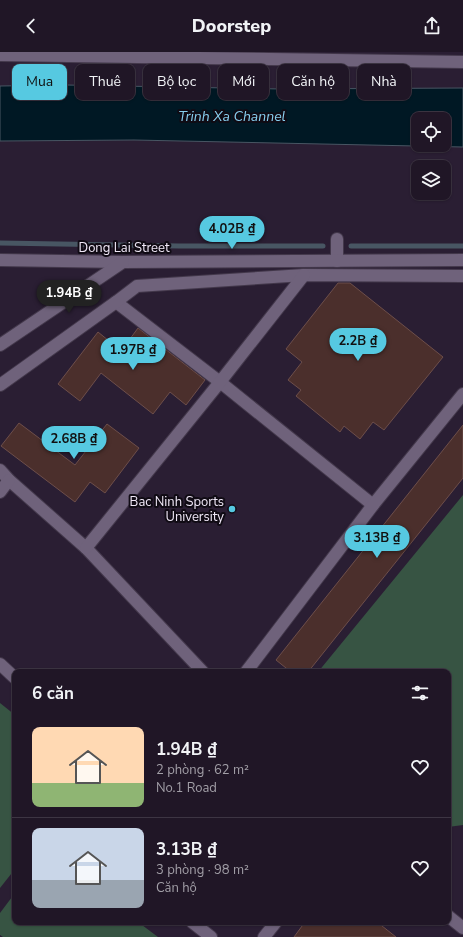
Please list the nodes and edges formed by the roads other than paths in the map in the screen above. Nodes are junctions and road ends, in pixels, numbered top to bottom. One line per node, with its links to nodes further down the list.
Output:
1 (0, 55): 2 (street)
2 (463, 62)
3 (337, 239): 6 (street)
4 (0, 260): 7 (street, Dong Lai Street)
5 (463, 260): 6 (street, Dong Lai Street)
6 (337, 261): 7 (street, Dong Lai Street)
7 (123, 262): 11 (street)
8 (304, 275): 9 (street); 10 (street); 12 (street)
9 (463, 276)
10 (116, 302): 12 (street); 13 (street)
11 (0, 344)
12 (220, 382): 18 (street); 19 (street)
13 (0, 385)
14 (463, 394): 18 (street)
15 (0, 470): 16 (street)
16 (9, 480): 17 (street); 19 (street)
17 (0, 492)
18 (373, 505): 22 (street)
19 (86, 548): 21 (street)
20 (0, 664): 23 (street)
21 (200, 669)
22 (248, 669)
23 (12, 675)
24 (451, 918): 27 (street)
25 (196, 925): 28 (street)
26 (274, 925): 29 (street)
27 (463, 928)
28 (211, 937)
29 (264, 937)

